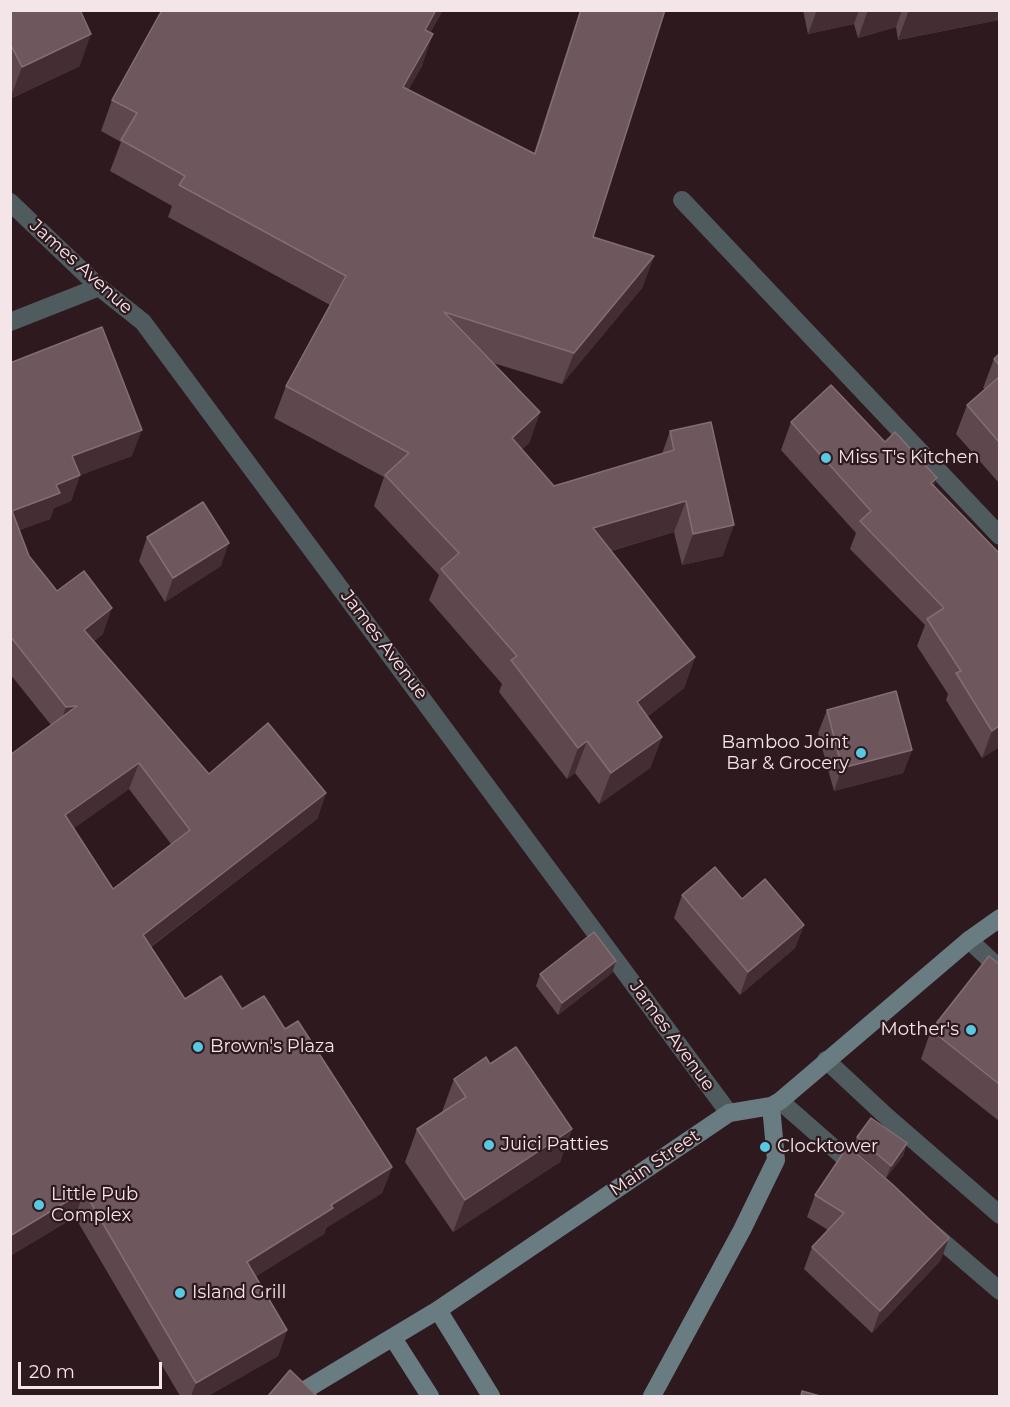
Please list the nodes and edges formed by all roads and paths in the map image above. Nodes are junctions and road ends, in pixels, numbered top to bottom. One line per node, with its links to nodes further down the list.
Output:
1 (682, 200): 5 (street)
2 (10, 202): 3 (street, James Avenue)
3 (99, 287): 4 (street); 11 (street, James Avenue)
4 (10, 322)
5 (999, 536)
6 (999, 918): 7 (street)
7 (969, 940): 8 (street); 9 (street)
8 (999, 969)
9 (826, 1060): 10 (street); 13 (street)
10 (776, 1104): 11 (street, Main Street); 12 (street); 21 (street)
11 (729, 1113): 16 (street, Main Street)
12 (875, 1184)
13 (999, 1215)
14 (920, 1222): 15 (street)
15 (999, 1291)
16 (438, 1310): 17 (street, Main Street); 20 (street)
17 (393, 1338): 18 (street, Main Street); 19 (street)
18 (296, 1396)
19 (430, 1396)
20 (491, 1396)
21 (652, 1396)

